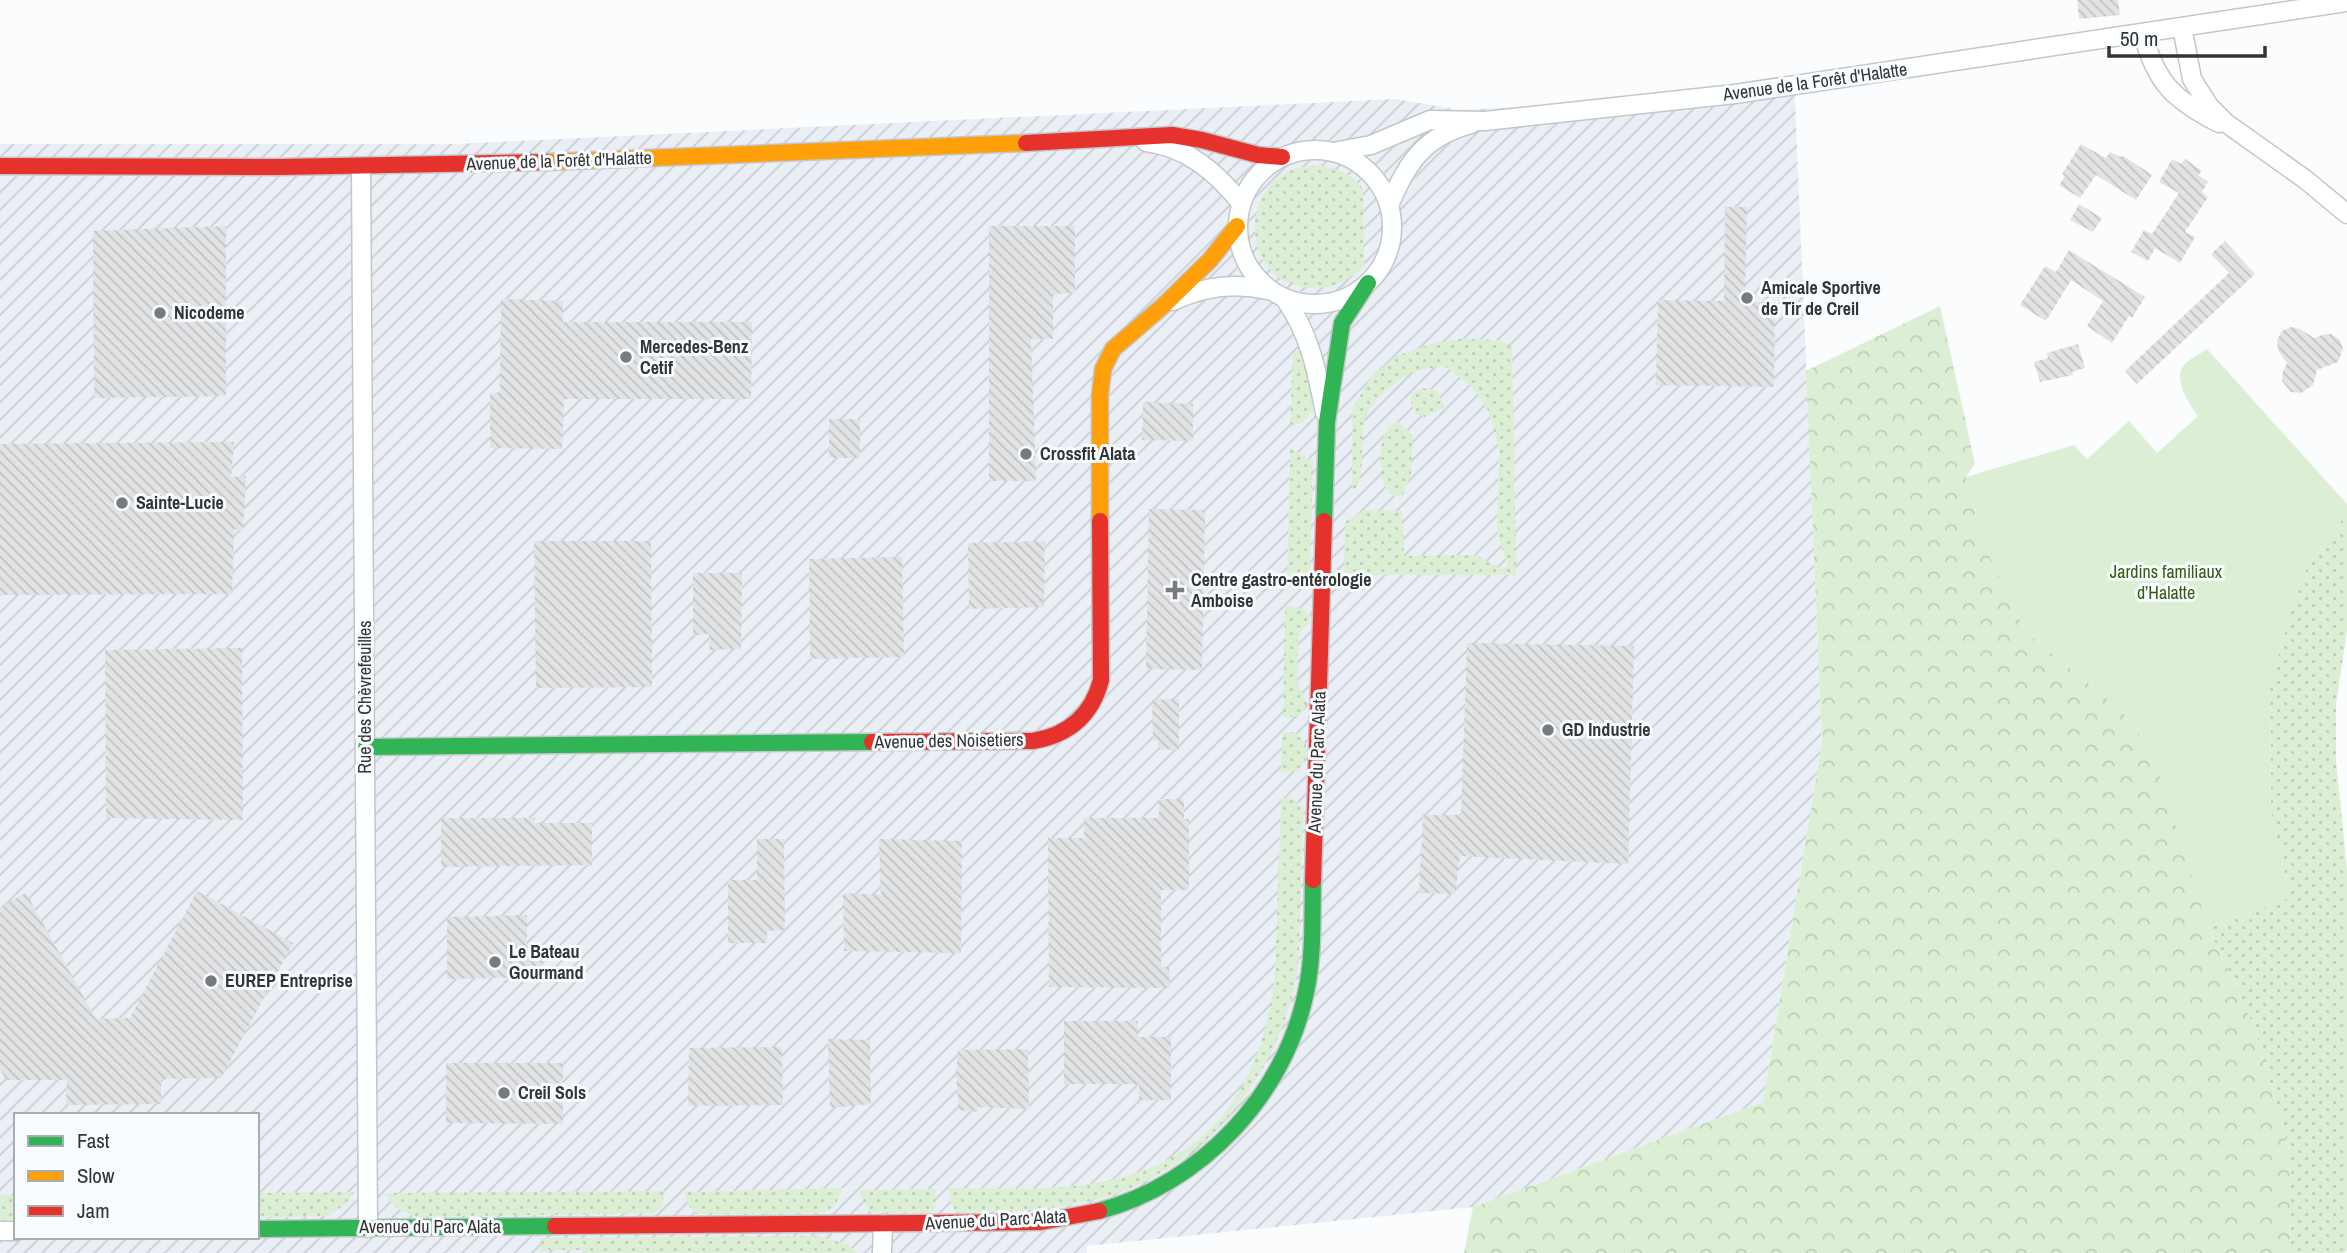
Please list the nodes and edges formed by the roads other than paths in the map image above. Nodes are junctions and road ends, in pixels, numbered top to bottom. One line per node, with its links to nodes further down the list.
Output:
1 (2347, 2): 2 (street, Avenue de la Forêt d'Halatte)
2 (2182, 27): 3 (street, Avenue de la Forêt d'Halatte); 5 (street)
3 (2143, 34): 4 (street, Avenue de la Forêt d'Halatte); 5 (street)
4 (1485, 121): 7 (street, Avenue de la Forêt d'Halatte); 12 (street, Avenue de la Forêt d'Halatte)
5 (2240, 133): 13 (street)
6 (1118, 139): 8 (street, Avenue de la Forêt d'Halatte); 10 (street, Avenue de la Forêt d'Halatte); 11 (street, Avenue de la Forêt d'Halatte)
7 (1333, 152): 8 (street); 12 (street)
8 (1282, 157): 11 (street)
9 (0, 166): 10 (street, Avenue de la Forêt d'Halatte)
10 (361, 166): 19 (street, Rue des Chèvrefeuilles)
11 (1241, 203): 14 (street)
12 (1389, 206): 15 (street)
13 (2347, 214)
14 (1237, 226): 16 (street); 17 (street, Avenue des Noisetiers)
15 (1368, 283): 16 (street); 18 (street, Avenue du Parc Alata)
16 (1278, 295): 17 (street, Avenue des Noisetiers); 18 (street, Avenue du Parc Alata)
17 (1164, 305): 19 (street, Avenue des Noisetiers)
18 (1326, 422): 20 (street, Avenue du Parc Alata)
19 (366, 747): 21 (street, Rue des Chèvrefeuilles)
20 (883, 1224): 21 (street, Avenue du Parc Alata); 23 (street)
21 (368, 1228): 22 (street, Avenue du Parc Alata)
22 (259, 1229)
23 (882, 1253)

